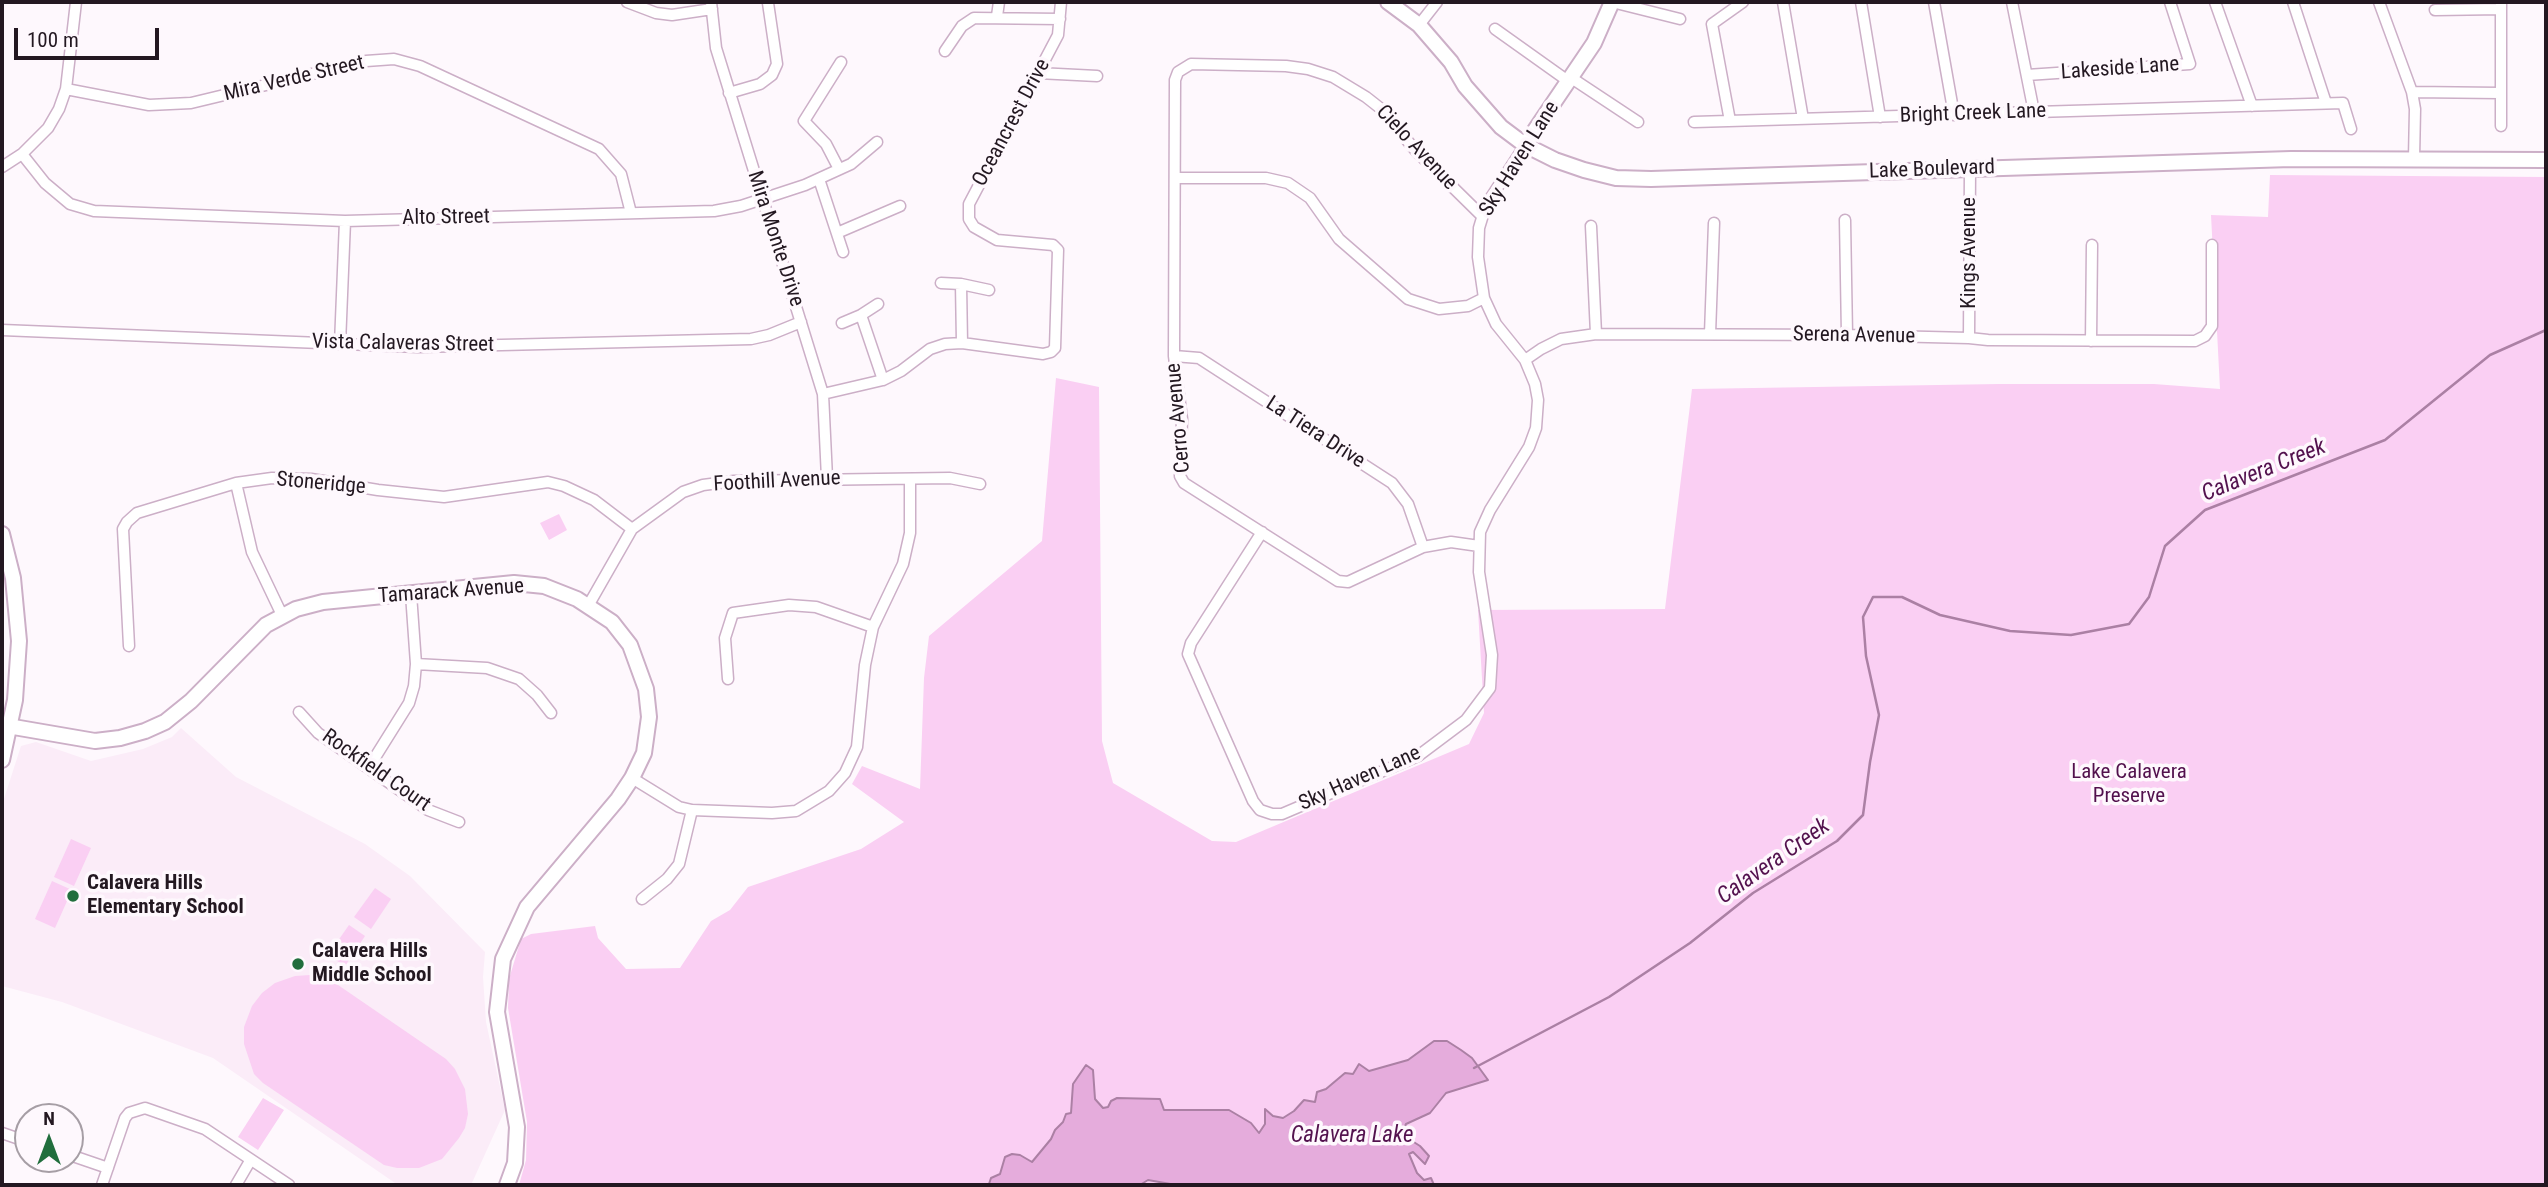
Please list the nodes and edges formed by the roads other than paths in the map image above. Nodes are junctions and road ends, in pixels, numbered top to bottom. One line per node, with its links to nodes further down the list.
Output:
1 (76, 2): 33 (street)
2 (627, 2): 18 (street)
3 (999, 2): 21 (street)
4 (1061, 2): 22 (street, Oceancrest Drive)
5 (1388, 2): 24 (main road, Lake Boulevard)
6 (1437, 2): 24 (street)
7 (1612, 2): 23 (street); 32 (main road, Sky Haven Lane)
8 (1743, 2): 43 (street)
9 (1783, 2): 42 (street)
10 (1861, 2): 41 (street)
11 (1934, 2): 40 (street)
12 (2012, 2): 30 (street)
13 (2170, 2): 30 (street, Lakeside Lane)
14 (2215, 2): 38 (street)
15 (2293, 2): 37 (street)
16 (2379, 2): 34 (street)
17 (768, 3): 35 (street)
18 (711, 5): 35 (street, Mira Monte Drive)
19 (2501, 5): 20 (street); 36 (street)
20 (2435, 10)
21 (997, 16): 22 (street); 26 (street)
22 (1060, 19): 29 (street, Oceancrest Drive)
23 (1680, 19)
24 (1419, 25): 49 (main road, Lake Boulevard)
25 (1495, 29): 32 (street)
26 (945, 51)
27 (841, 62): 54 (street)
28 (1183, 67): 56 (street, Cerro Avenue); 61 (street, Cielo Avenue)
29 (1038, 73): 31 (street); 84 (street, Oceancrest Drive)
30 (2027, 75): 39 (street)
31 (1097, 76)
32 (1569, 79): 44 (street); 49 (main road, Sky Haven Lane)
33 (66, 89): 50 (street); 60 (street, Mira Verde Street)
34 (2412, 92): 36 (street); 51 (street)
35 (729, 93): 58 (street, Mira Monte Drive)
36 (2500, 93): 46 (street)
37 (2326, 103): 38 (street, Bright Creek Lane); 47 (street)
38 (2252, 106): 39 (street, Bright Creek Lane)
39 (2034, 112): 40 (street, Bright Creek Lane)
40 (1954, 114): 41 (street, Bright Creek Lane)
41 (1880, 117): 42 (street, Bright Creek Lane)
42 (1803, 119): 43 (street, Bright Creek Lane)
43 (1730, 121): 45 (street, Bright Creek Lane)
44 (1638, 122)
45 (1694, 122)
46 (2501, 126)
47 (2351, 130)
48 (877, 142): 54 (street, Alto Street)
49 (1525, 145): 55 (main road, Lake Boulevard); 61 (street, Sky Haven Lane)
50 (22, 154): 53 (street); 62 (street, Alto Street)
51 (2414, 159): 52 (main road, Lake Boulevard); 55 (main road, Lake Boulevard)
52 (2546, 160)
53 (2, 167)
54 (839, 169): 57 (street, Alto Street)
55 (1970, 169): 82 (street, Kings Avenue)
56 (1175, 178): 73 (street); 86 (street, Cerro Avenue)
57 (819, 179): 58 (street, Alto Street); 66 (street)
58 (762, 198): 60 (street, Alto Street); 76 (street, Mira Monte Drive)
59 (900, 206): 66 (street)
60 (631, 213): 62 (street, Alto Street)
61 (1482, 216): 73 (street, Sky Haven Lane)
62 (345, 220): 85 (street)
63 (1845, 220): 81 (street)
64 (1714, 223): 80 (street)
65 (1591, 226): 79 (street)
66 (837, 233): 69 (street)
67 (2092, 244): 83 (street)
68 (2212, 244): 83 (street, Serena Avenue)
69 (843, 252)
70 (941, 283): 71 (street)
71 (961, 284): 72 (street); 84 (street)
72 (989, 290)
73 (1484, 298): 87 (street, Sky Haven Lane)
74 (878, 304): 75 (street)
75 (861, 315): 77 (street); 88 (street)
76 (801, 322): 85 (street, Vista Calaveras Street); 89 (street, Mira Monte Drive)
77 (842, 323)
78 (2, 330): 85 (street, Vista Calaveras Street)
79 (1596, 334): 80 (street, Serena Avenue); 87 (street, Serena Avenue)
80 (1710, 334): 81 (street, Serena Avenue)
81 (1847, 335): 82 (street, Serena Avenue)
82 (1969, 338): 83 (street, Serena Avenue)
83 (2091, 341)
84 (962, 343): 88 (street)
85 (340, 344)
86 (1174, 356): 95 (street, Cerro Avenue); 98 (street, La Tiera Drive)
87 (1525, 360): 97 (street, Sky Haven Lane)
88 (883, 380): 89 (street)
89 (823, 394): 90 (street, Mira Monte Drive)
90 (827, 478): 91 (street, Foothill Avenue); 94 (street, Foothill Avenue)
91 (910, 479): 93 (street, Foothill Avenue); 102 (street)
92 (236, 483): 94 (street, Stoneridge); 101 (street); 103 (street, Stoneridge)
93 (980, 484)
94 (632, 529): 100 (street, Foothill Avenue)
95 (1262, 532): 97 (street, Sky Haven Lane); 98 (street, Cerro Avenue)
96 (2, 534): 108 (main road)
97 (1479, 546): 98 (street, Cerro Avenue)
98 (1423, 547)
99 (411, 594): 100 (main road, Tamarack Avenue); 101 (main road, Tamarack Avenue); 104 (street)
100 (588, 606): 111 (main road, Tamarack Avenue)
101 (282, 615): 108 (main road, Tamarack Avenue)
102 (873, 627): 105 (street); 112 (street)
103 (129, 646)
104 (416, 664): 107 (street); 110 (street)
105 (728, 679)
106 (299, 712): 110 (street, Rockfield Court)
107 (551, 713)
108 (5, 726): 109 (main road)
109 (2, 760)
110 (369, 767): 113 (street, Rockfield Court)
111 (632, 778): 112 (street); 121 (main road, Tamarack Avenue)
112 (692, 810): 114 (street)
113 (458, 822)
114 (642, 899)
115 (84, 1160): 117 (street)
116 (250, 1161): 117 (street); 119 (street); 120 (street)
117 (108, 1168): 118 (street)
118 (102, 1185)
119 (236, 1185)
120 (289, 1185)
121 (508, 1185)

